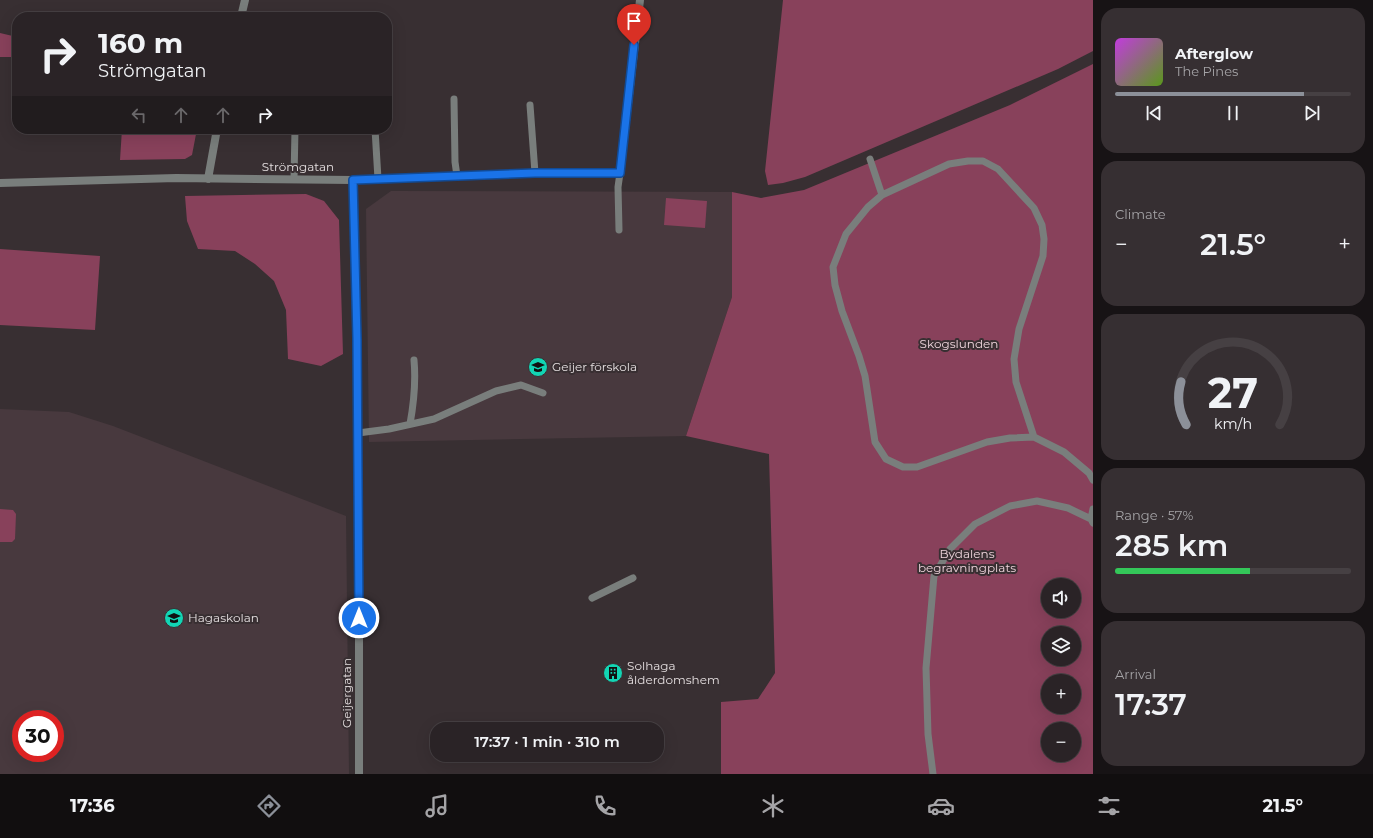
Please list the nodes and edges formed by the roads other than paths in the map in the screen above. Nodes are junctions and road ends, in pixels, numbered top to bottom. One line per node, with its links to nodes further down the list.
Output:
1 (245, 0): 3 (street)
2 (640, 0): 11 (street)
3 (242, 12)
4 (454, 99): 12 (lane)
5 (530, 105): 10 (lane)
6 (216, 134): 13 (street)
7 (295, 134): 15 (lane)
8 (375, 134): 14 (lane)
9 (870, 159): 18 (lane)
10 (535, 173): 11 (street, Strömgatan); 12 (street, Strömgatan)
11 (620, 173): 19 (lane)
12 (457, 176): 14 (street, Strömgatan)
13 (208, 179): 15 (street, Strömgatan); 17 (street, Strömgatan)
14 (378, 179): 16 (street, Strömgatan)
15 (294, 180): 16 (street, Strömgatan)
16 (353, 180): 23 (street, Geijergatan)
17 (0, 183)
18 (882, 195): 24 (lane); 24 (lane)
19 (619, 230)
20 (414, 360): 22 (lane)
21 (543, 393): 22 (lane)
22 (410, 424): 23 (lane)
23 (358, 433): 30 (street, Geijergatan)
24 (1034, 437): 25 (lane)
25 (1093, 480)
26 (1093, 509): 27 (lane)
27 (1092, 521): 31 (lane)
28 (633, 578): 29 (lane)
29 (592, 598)
30 (358, 774)
31 (933, 774)

